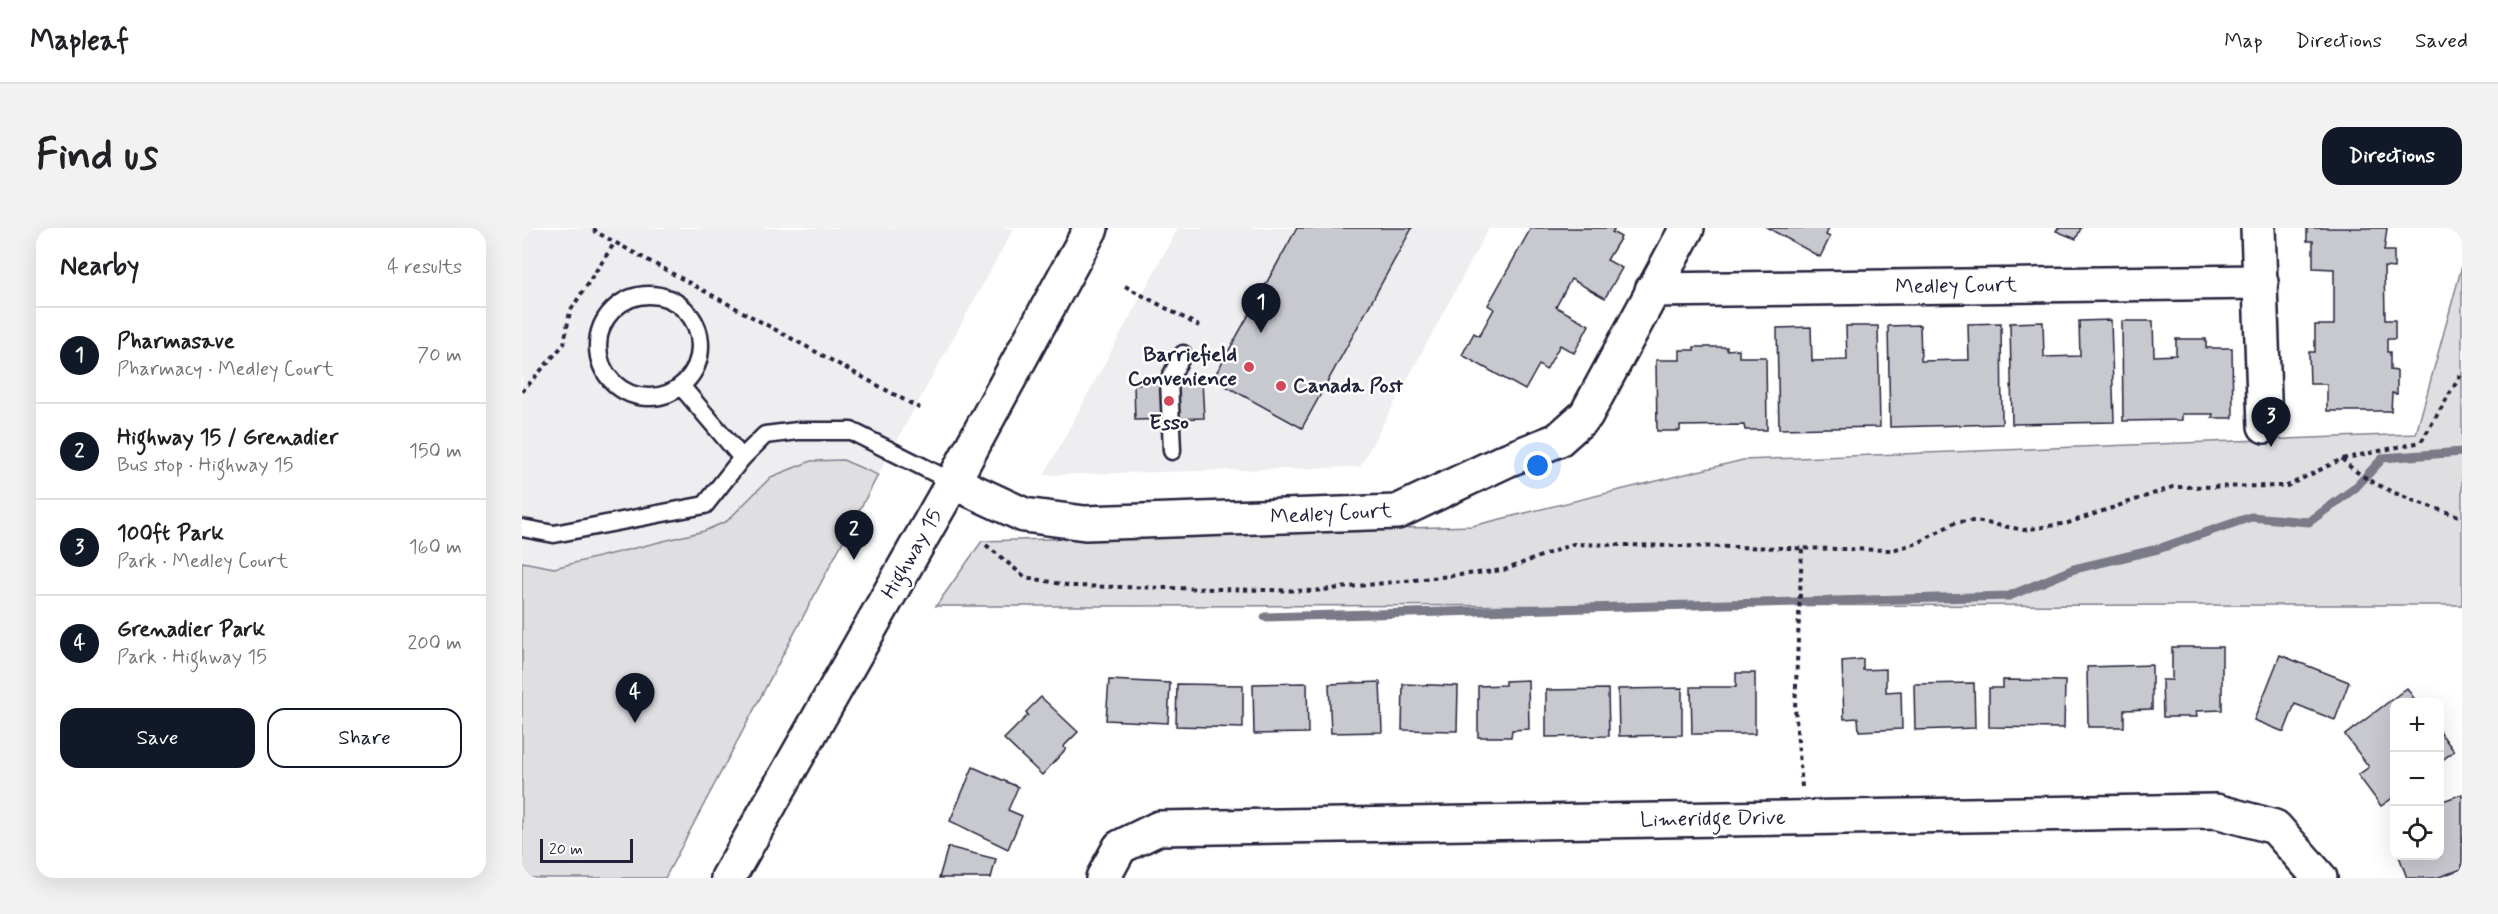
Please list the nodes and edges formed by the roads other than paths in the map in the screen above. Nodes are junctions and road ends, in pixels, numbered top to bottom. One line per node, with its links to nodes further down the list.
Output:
1 (1091, 228): 11 (street, Highway 15)
2 (1687, 228): 5 (street, Medley Court)
3 (2258, 228): 4 (street)
4 (2260, 282): 5 (street, Medley Court); 8 (street)
5 (1652, 290): 11 (street, Medley Court)
6 (1183, 354): 9 (lane)
7 (681, 386): 7 (lane); 10 (lane)
8 (2265, 426)
9 (1172, 451)
10 (742, 458): 11 (lane); 12 (lane)
11 (953, 482): 13 (street, Highway 15)
12 (522, 528)
13 (728, 878)
14 (1103, 878): 15 (street, Limeridge Drive)
15 (2320, 878)

